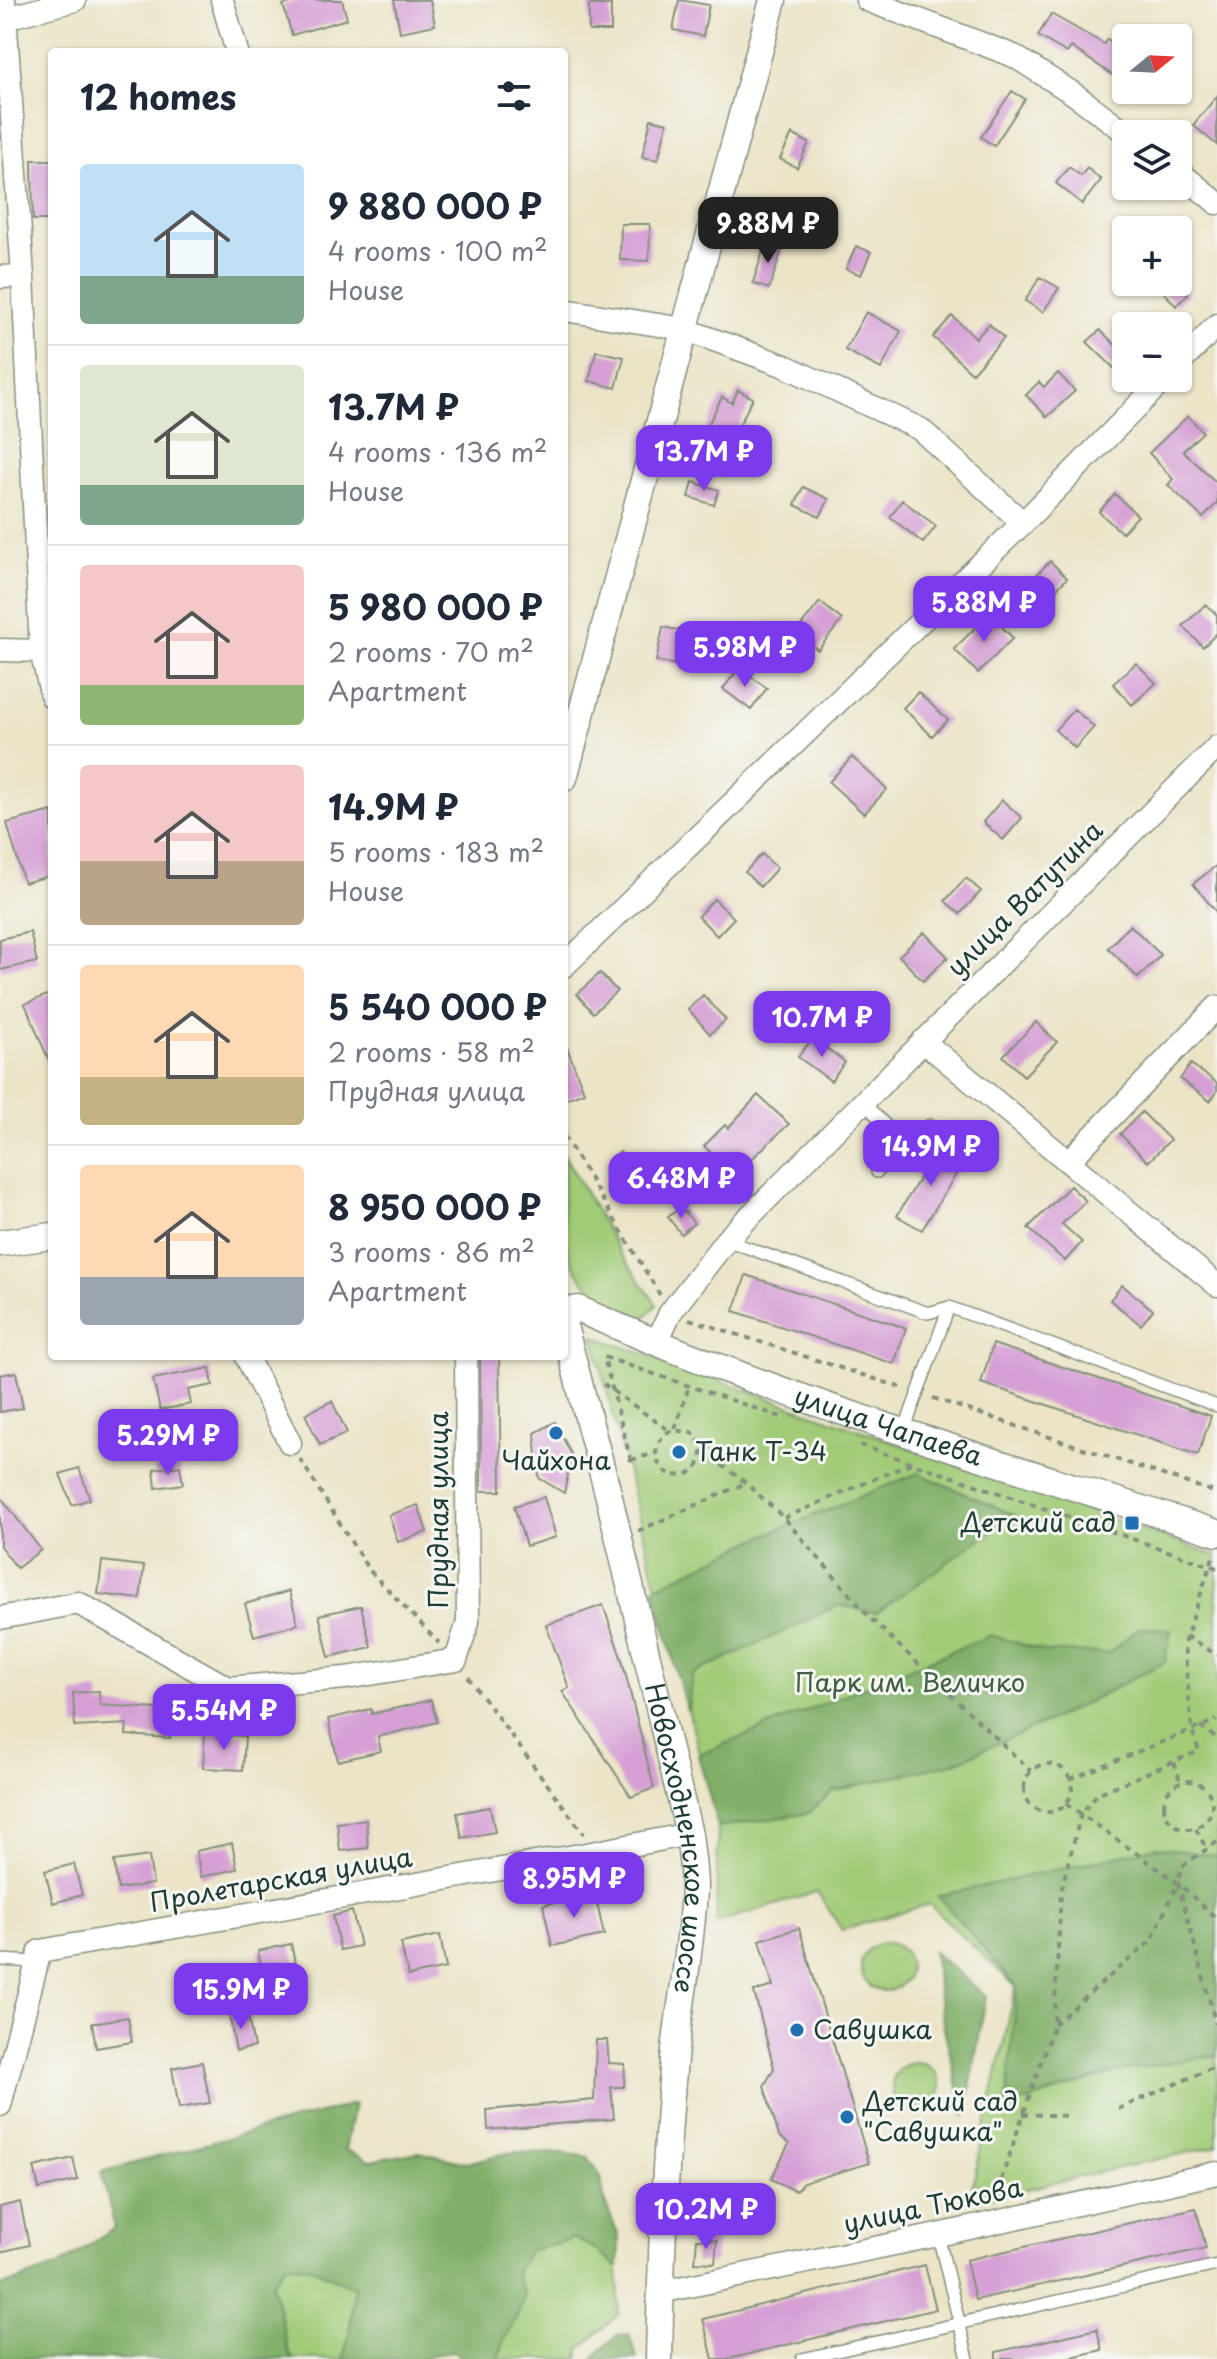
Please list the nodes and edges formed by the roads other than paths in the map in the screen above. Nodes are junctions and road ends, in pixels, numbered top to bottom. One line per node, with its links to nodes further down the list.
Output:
1 (75, 0): 5 (street)
2 (222, 0): 6 (street)
3 (773, 0): 14 (street)
4 (867, 0): 7 (street)
5 (5, 9): 10 (street)
6 (236, 48)
7 (1112, 122)
8 (1192, 182): 9 (street)
9 (1217, 203)
10 (23, 276): 11 (street); 19 (street)
11 (0, 277)
12 (568, 311): 14 (street)
13 (1217, 325): 15 (street)
14 (684, 329): 17 (street); 22 (street)
15 (1192, 351)
16 (1151, 392): 17 (street)
17 (1023, 523): 23 (street)
18 (0, 650): 19 (street)
19 (41, 651): 20 (street)
20 (48, 680)
21 (1217, 747): 25 (street, улица Ватутина)
22 (568, 763)
23 (568, 962)
24 (1217, 1007): 29 (street)
25 (923, 1041): 26 (street, улица Ватутина); 29 (street)
26 (863, 1102): 27 (lane); 32 (street, улица Ватутина)
27 (900, 1140): 28 (lane); 30 (lane)
28 (974, 1158)
29 (1069, 1161): 34 (street)
30 (877, 1172)
31 (48, 1237): 33 (street)
32 (726, 1240): 35 (lane); 38 (street, улица Ватутина)
33 (0, 1243)
34 (1217, 1285)
35 (949, 1307): 41 (lane); 42 (lane)
36 (568, 1310): 38 (street, улица Чапаева)
37 (568, 1342): 46 (street, Новосходненское шоссе)
38 (656, 1344): 42 (street, улица Чапаева)
39 (248, 1360): 43 (street)
40 (466, 1360): 45 (street, Прудная улица)
41 (1217, 1406)
42 (904, 1431): 44 (street, улица Чапаева)
43 (290, 1443)
44 (1217, 1533)
45 (0, 1618)
46 (689, 1834): 48 (street, Пролетарская улица); 53 (street, Новосходненское шоссе)
47 (0, 1960): 48 (lane)
48 (37, 1962): 49 (street)
49 (0, 2105)
50 (1217, 2173): 51 (street, улица Тюкова)
51 (938, 2235): 53 (street, улица Тюкова); 54 (lane)
52 (1217, 2265): 54 (lane)
53 (660, 2292): 55 (street, Новосходненское шоссе)
54 (959, 2323): 56 (lane); 57 (lane)
55 (659, 2359)
56 (802, 2359)
57 (968, 2359)

